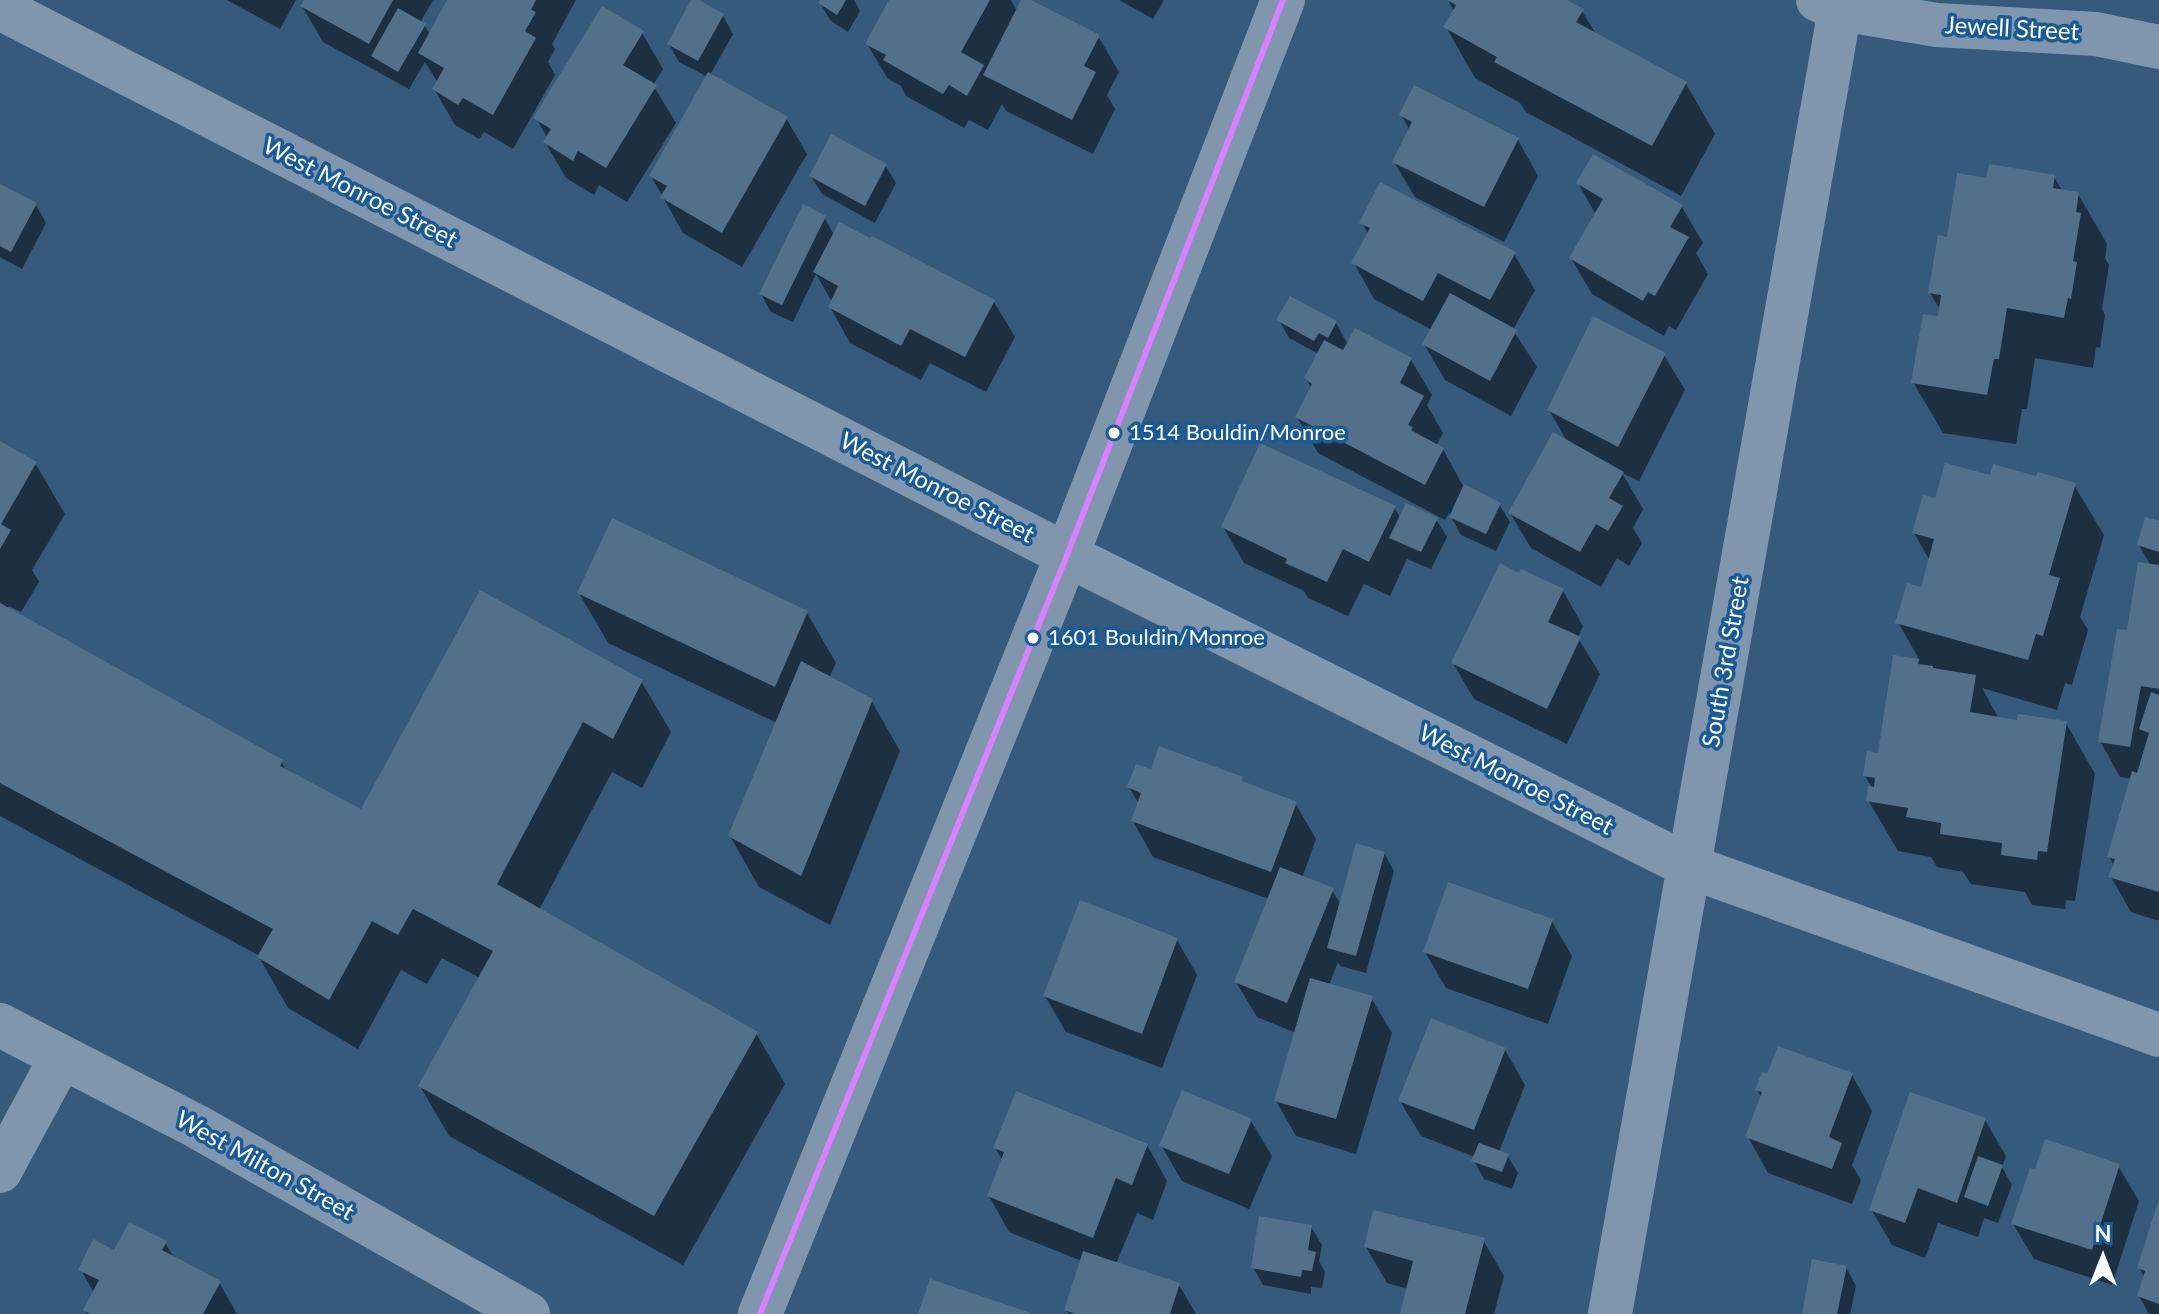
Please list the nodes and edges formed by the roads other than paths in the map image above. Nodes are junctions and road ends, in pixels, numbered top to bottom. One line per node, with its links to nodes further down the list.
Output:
1 (1283, 0): 5 (street)
2 (1829, 4): 4 (street, Jewell Street); 6 (street, South 3rd Street)
3 (0, 8): 5 (street, West Monroe Street)
4 (2159, 47)
5 (1067, 555): 6 (street, West Monroe Street); 12 (street)
6 (1691, 867): 8 (street, West Monroe Street); 13 (street, South 3rd Street)
7 (0, 1025): 9 (street, West Milton Street)
8 (2159, 1035)
9 (61, 1058): 10 (street); 11 (street, West Milton Street)
10 (0, 1171)
11 (528, 1314)
12 (760, 1314)
13 (1610, 1314)

